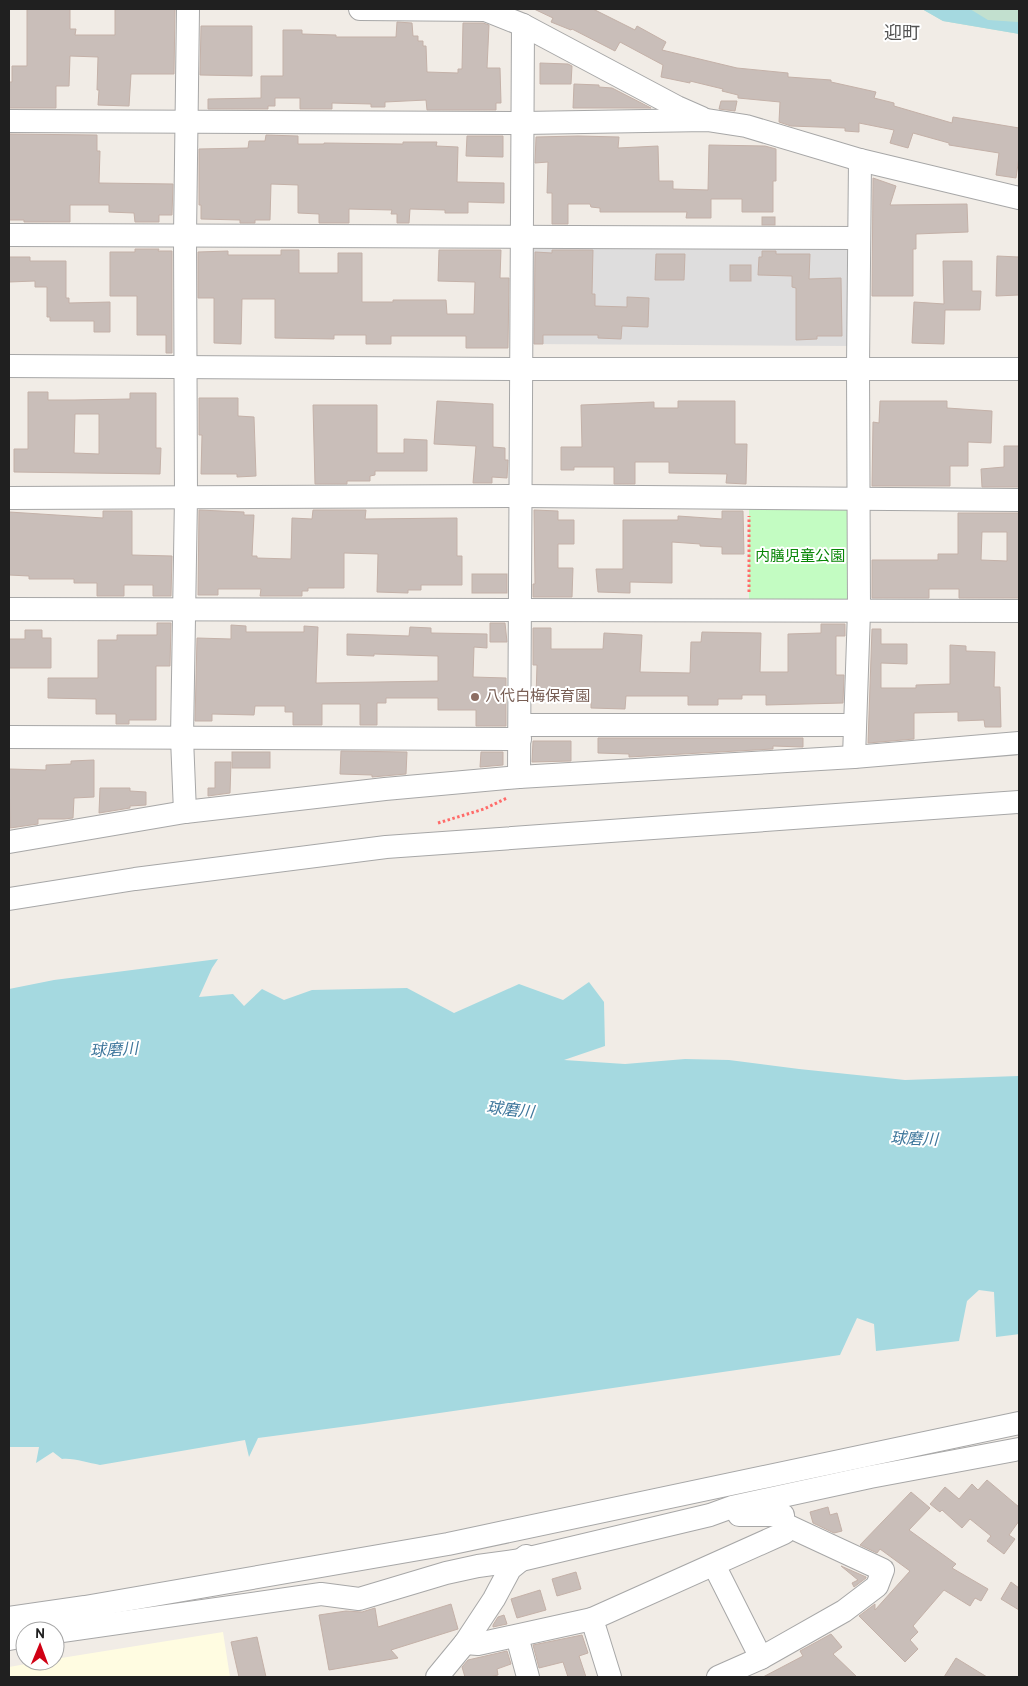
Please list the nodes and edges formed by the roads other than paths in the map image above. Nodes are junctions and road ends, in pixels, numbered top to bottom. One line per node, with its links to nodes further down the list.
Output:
1 (188, 9): 7 (street)
2 (360, 9): 3 (street)
3 (485, 9): 4 (street)
4 (523, 25): 5 (street); 8 (street)
5 (707, 120): 8 (street); 9 (street)
6 (9, 121): 7 (street)
7 (186, 122): 8 (street); 12 (street)
8 (522, 124): 13 (street)
9 (860, 160): 10 (street); 14 (street)
10 (1019, 198)
11 (9, 235): 12 (street)
12 (185, 236): 13 (street); 16 (street)
13 (522, 236): 14 (street); 18 (street)
14 (859, 238): 17 (street)
15 (9, 366): 16 (street)
16 (186, 366): 18 (street); 21 (street)
17 (858, 368): 18 (street); 19 (street); 23 (street)
18 (521, 369): 20 (street)
19 (1019, 369)
20 (521, 496): 21 (street); 23 (street); 27 (street)
21 (186, 497): 22 (street); 26 (street)
22 (9, 498)
23 (859, 498): 24 (street); 28 (street)
24 (1019, 500)
25 (9, 609): 26 (street)
26 (183, 609): 27 (street); 33 (street)
27 (520, 610): 28 (street); 31 (street)
28 (859, 611): 29 (street); 30 (street)
29 (1019, 611)
30 (855, 725): 31 (street); 35 (street)
31 (520, 732): 33 (street); 36 (street)
32 (9, 737): 33 (street)
33 (182, 738): 38 (street)
34 (1019, 743): 35 (street)
35 (854, 757): 36 (street)
36 (519, 777): 38 (street)
37 (1019, 802): 40 (street)
38 (185, 812): 39 (street)
39 (9, 842)
40 (9, 899)
41 (1019, 1423): 42 (street)
42 (896, 1448): 44 (street); 47 (street)
43 (1019, 1449): 44 (street)
44 (972, 1459): 45 (street); 46 (street)
45 (1019, 1459)
46 (710, 1515): 47 (street); 48 (street); 50 (street)
47 (605, 1516): 49 (street); 50 (street)
48 (784, 1524): 51 (street); 58 (street)
49 (356, 1560): 52 (street); 53 (street)
50 (521, 1560): 52 (street); 57 (street)
51 (714, 1565): 54 (street); 58 (street)
52 (471, 1568): 55 (street)
53 (9, 1618)
54 (592, 1619): 56 (street); 61 (street)
55 (65, 1631)
56 (517, 1636): 57 (street); 60 (street)
57 (465, 1642): 59 (street)
58 (760, 1658): 62 (street)
59 (437, 1677)
60 (526, 1677)
61 (610, 1677)
62 (718, 1677)

